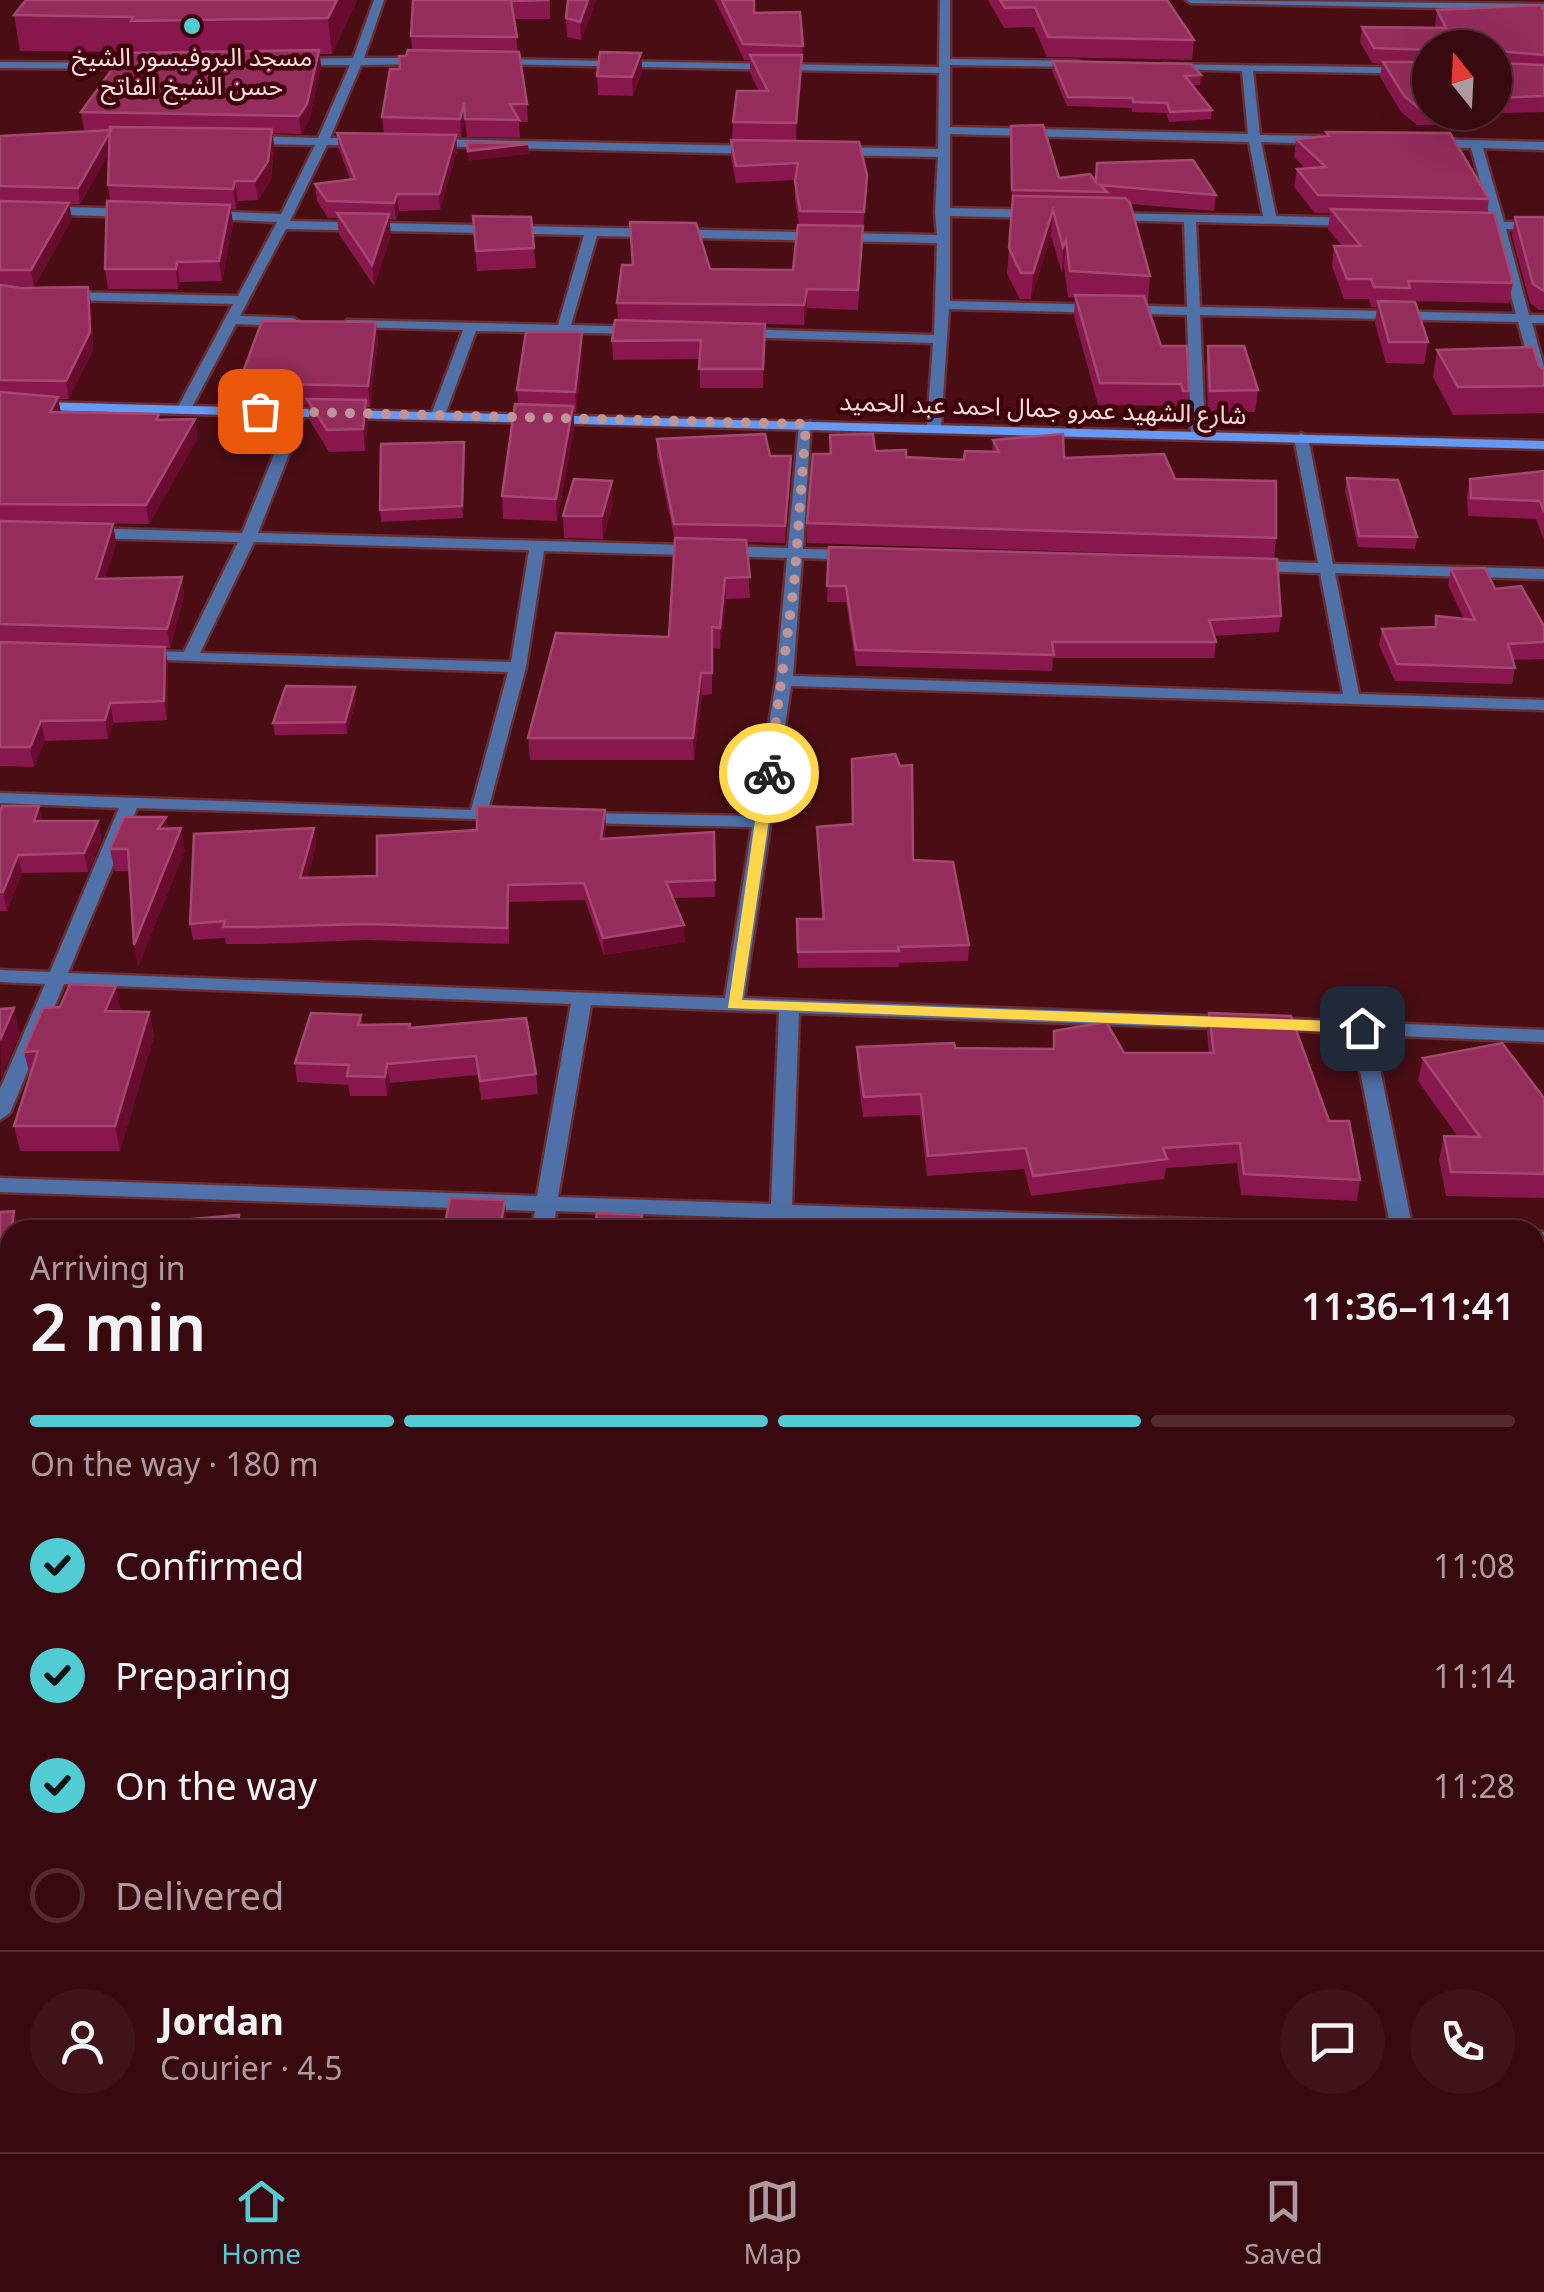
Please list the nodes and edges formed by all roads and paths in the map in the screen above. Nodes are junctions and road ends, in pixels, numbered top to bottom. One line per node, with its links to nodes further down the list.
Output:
1 (380, 0): 6 (street)
2 (945, 0): 13 (street)
3 (1191, 0): 4 (street)
4 (1456, 3): 5 (street)
5 (1544, 7)
6 (360, 60): 7 (street); 8 (street); 21 (street)
7 (436, 61)
8 (282, 62)
9 (475, 62): 13 (street)
10 (0, 65): 12 (street)
11 (1096, 65): 13 (street)
12 (155, 66)
13 (945, 66): 17 (street)
14 (1153, 66): 15 (street)
15 (1247, 68): 16 (street); 18 (street)
16 (1412, 72)
17 (944, 130): 18 (street); 29 (street)
18 (1254, 138): 20 (street); 37 (street)
19 (228, 140): 21 (street)
20 (1346, 140)
21 (324, 141): 22 (street); 38 (street)
22 (382, 142)
23 (420, 143): 27 (street)
24 (1420, 143): 25 (street)
25 (1476, 144): 26 (street); 41 (street)
26 (1544, 146)
27 (767, 150)
28 (826, 151): 29 (street)
29 (942, 154): 31 (street)
30 (0, 209): 32 (street)
31 (941, 212): 33 (street); 44 (street)
32 (151, 214)
33 (1056, 214)
34 (189, 215): 38 (street)
35 (1094, 215): 36 (street)
36 (1190, 218): 37 (street); 48 (street)
37 (1270, 219): 39 (street)
38 (281, 221): 43 (street); 46 (street)
39 (1365, 222)
40 (1460, 224): 41 (street)
41 (1498, 226): 42 (street); 49 (street)
42 (1544, 226)
43 (592, 232): 44 (street); 55 (street)
44 (942, 239): 47 (street)
45 (56, 296): 46 (street)
46 (240, 300): 50 (street)
47 (943, 304): 48 (street); 58 (street)
48 (1194, 310): 49 (street); 66 (street)
49 (1523, 319): 51 (street); 59 (street)
50 (230, 320): 52 (street); 61 (street)
51 (1544, 320)
52 (304, 322)
53 (341, 323): 54 (street)
54 (471, 326): 55 (street); 63 (street)
55 (563, 329): 56 (street)
56 (662, 332)
57 (722, 333): 58 (street)
58 (940, 338): 65 (street)
59 (1544, 392)
60 (0, 405): 61 (street, شارع الشهيد عمرو جمال احمد عبد الحميد)
61 (184, 410): 62 (street, شارع الشهيد عمرو جمال احمد عبد الحميد)
62 (299, 411): 63 (street, شارع الشهيد عمرو جمال احمد عبد الحميد); 70 (street)
63 (438, 415): 64 (street, شارع الشهيد عمرو جمال احمد عبد الحميد)
64 (806, 424): 65 (street, شارع الشهيد عمرو جمال احمد عبد الحميد); 72 (street)
65 (934, 428): 66 (street, شارع الشهيد عمرو جمال احمد عبد الحميد)
66 (1198, 434): 67 (street, شارع الشهيد عمرو جمال احمد عبد الحميد)
67 (1301, 438): 68 (street, شارع الشهيد عمرو جمال احمد عبد الحميد); 75 (street)
68 (1544, 445)
69 (76, 533): 70 (street)
70 (248, 538): 71 (street); 78 (street)
71 (537, 548): 72 (street); 79 (street)
72 (797, 553): 73 (street); 80 (street)
73 (876, 555)
74 (1230, 565): 75 (street)
75 (1329, 568): 76 (street); 81 (street)
76 (1544, 574)
77 (114, 655): 78 (street)
78 (190, 658): 79 (street)
79 (518, 667): 85 (street)
80 (784, 682): 81 (street); 88 (street)
81 (1352, 699): 82 (street)
82 (1544, 705)
83 (0, 798): 84 (street)
84 (130, 803): 85 (street); 90 (street)
85 (478, 815): 86 (street)
86 (516, 816)
87 (554, 817): 88 (street)
88 (762, 822): 92 (street)
89 (0, 976): 90 (street)
90 (56, 978): 91 (street); 96 (street)
91 (582, 999): 92 (street); 98 (street)
92 (734, 1005): 93 (street)
93 (790, 1007): 94 (street); 99 (street)
94 (1362, 1028): 95 (street); 102 (street)
95 (1544, 1036)
96 (0, 1113)
97 (0, 1184): 98 (street)
98 (546, 1201): 99 (street); 100 (street)
99 (781, 1210): 101 (street)
100 (543, 1220)
101 (1044, 1220)
102 (1400, 1220)

